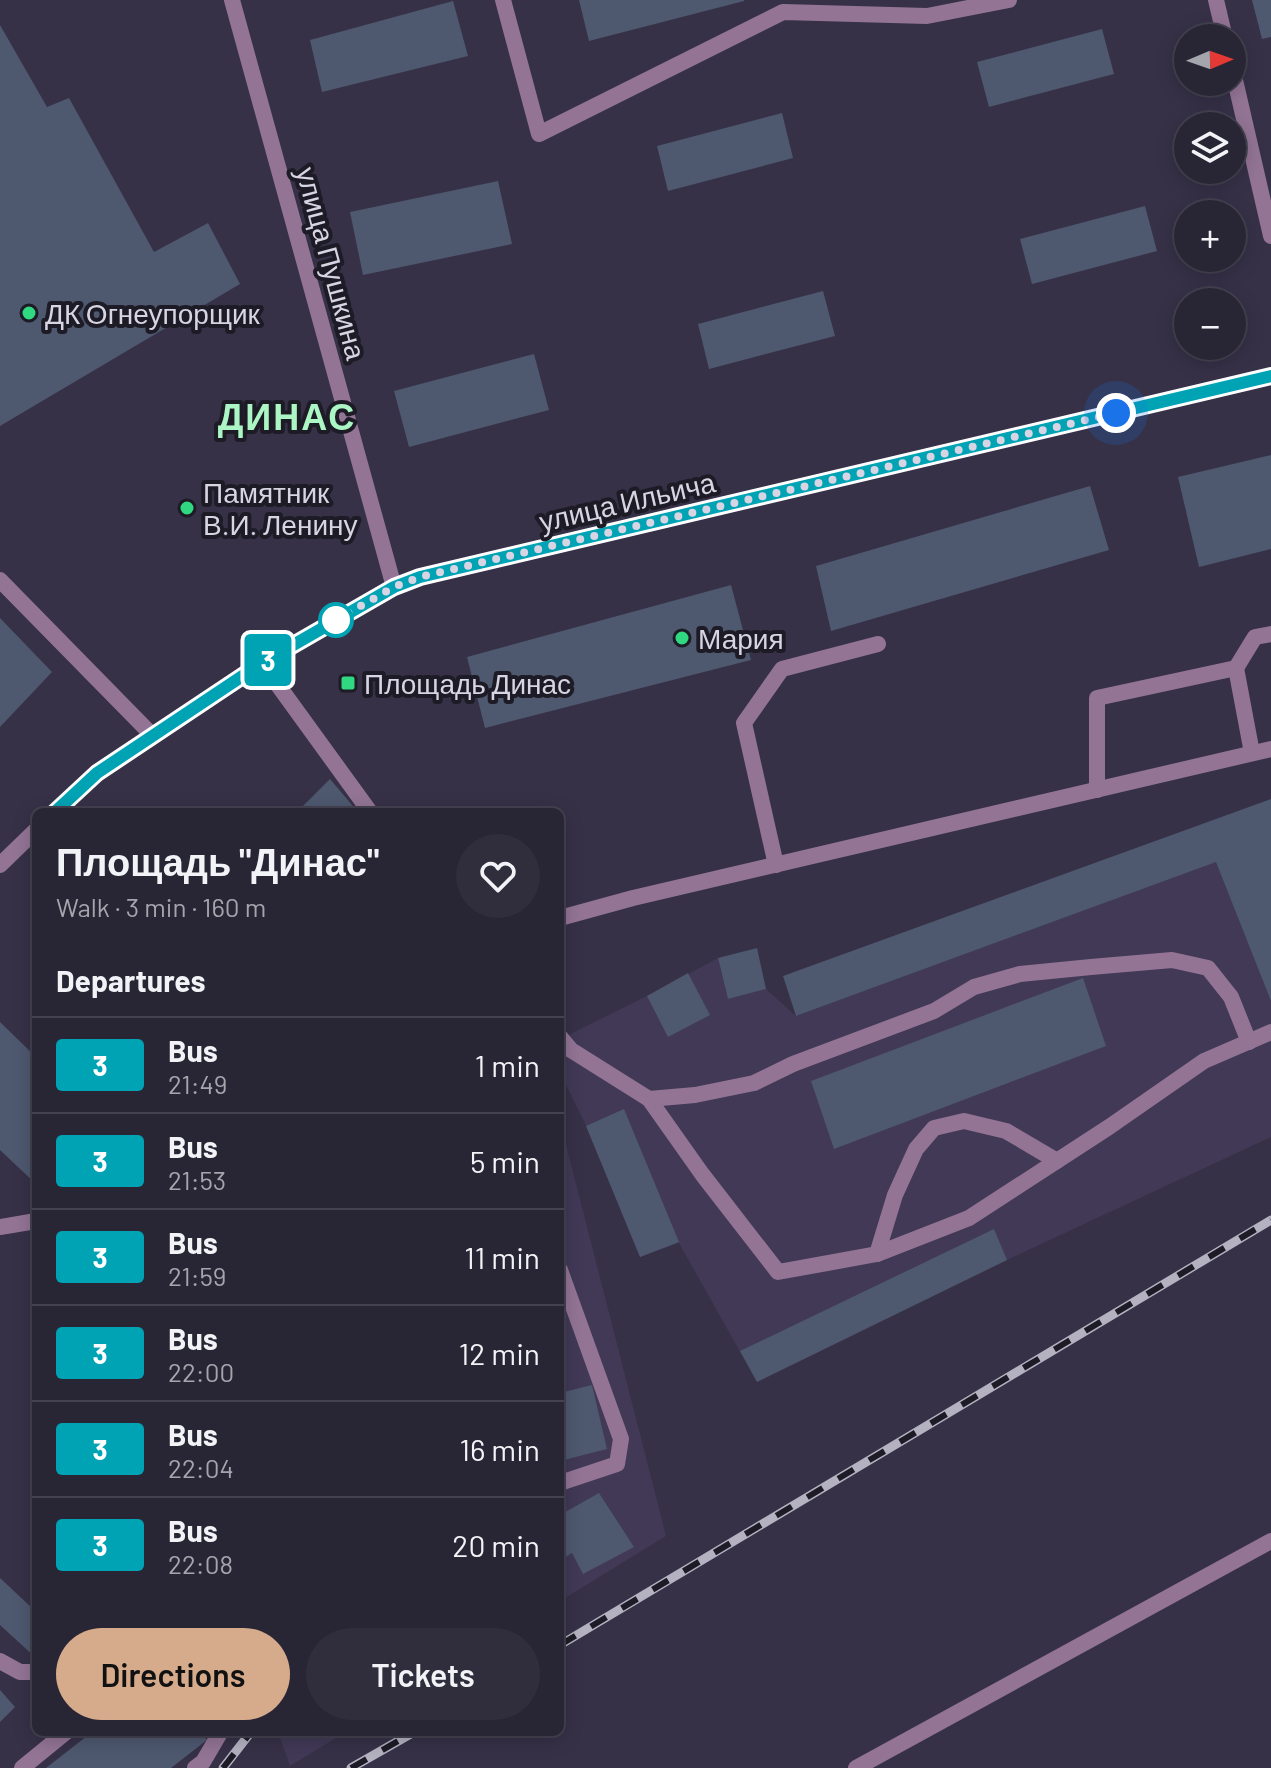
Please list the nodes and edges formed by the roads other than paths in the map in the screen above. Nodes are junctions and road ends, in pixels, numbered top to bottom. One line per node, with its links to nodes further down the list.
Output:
1 (232, 0): 10 (street, улица Пушкина)
2 (503, 0): 3 (street)
3 (1009, 0)
4 (1216, 0): 5 (street)
5 (1222, 24)
6 (1239, 96): 7 (street)
7 (1271, 236)
8 (1271, 376): 10 (street, улица Ильича)
9 (0, 580): 15 (street)
10 (394, 587): 13 (street, улица Ильича)
11 (1271, 634): 14 (street)
12 (878, 644): 23 (street)
13 (262, 663): 15 (street, улица Ильича); 20 (street)
14 (1236, 668): 17 (street); 18 (street)
15 (153, 736): 19 (street, улица Ильича)
16 (1271, 749): 17 (street)
17 (1252, 753): 18 (street)
18 (1097, 790): 23 (street)
19 (59, 808)
20 (367, 808)
21 (32, 834): 22 (street)
22 (0, 865)
23 (776, 865): 24 (street)
24 (564, 917)
25 (1271, 1032): 27 (street)
26 (564, 1042): 28 (street)
27 (1249, 1042): 28 (street); 29 (street)
28 (649, 1099): 32 (street)
29 (1057, 1161): 32 (street); 32 (street)
30 (32, 1222): 31 (street)
31 (0, 1227)
32 (877, 1254)
33 (564, 1281): 34 (street)
34 (564, 1482)
35 (1271, 1541): 42 (street)
36 (0, 1661): 37 (street)
37 (32, 1672)
38 (61, 1736): 40 (street)
39 (218, 1736): 41 (street)
40 (22, 1768)
41 (195, 1768)
42 (856, 1768)

